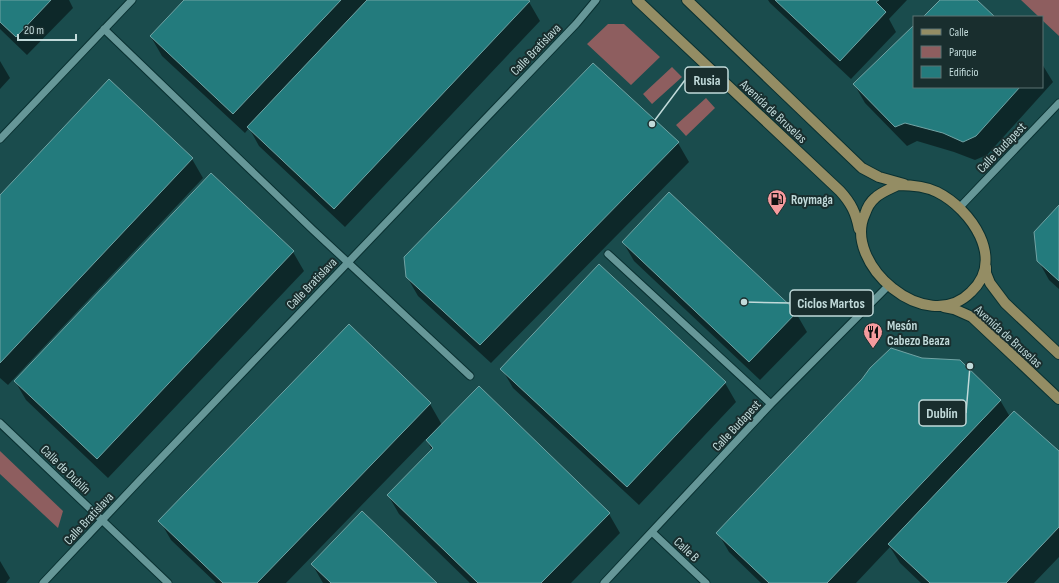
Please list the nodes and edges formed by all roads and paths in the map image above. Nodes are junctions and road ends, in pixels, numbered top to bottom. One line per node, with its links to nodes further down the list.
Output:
1 (132, 0): 5 (street)
2 (596, 0): 13 (street, Calle Bratislava)
3 (637, 0): 10 (main road, Avenida de Bruselas)
4 (687, 0): 8 (main road, Avenida de Bruselas)
5 (104, 29): 7 (street); 13 (street)
6 (1059, 103): 9 (street, Calle Budapest)
7 (0, 139)
8 (910, 185): 9 (main road); 10 (main road)
9 (960, 207): 12 (main road)
10 (861, 234): 14 (main road)
11 (608, 254): 19 (street)
12 (986, 256): 15 (main road); 16 (main road, Avenida de Bruselas)
13 (348, 262): 17 (street); 21 (street, Calle Bratislava)
14 (889, 285): 15 (main road); 19 (street, Calle Budapest)
15 (934, 306): 18 (main road, Avenida de Bruselas)
16 (1059, 354)
17 (470, 376)
18 (1059, 399)
19 (771, 404): 22 (street, Calle Budapest)
20 (0, 423): 21 (street, Calle de Dublín)
21 (102, 520): 23 (street, Calle Bratislava); 24 (street, Calle de Dublín)
22 (652, 532): 25 (street, Calle Budapest); 26 (street, Calle B)
23 (43, 583)
24 (168, 583)
25 (604, 583)
26 (706, 583)

